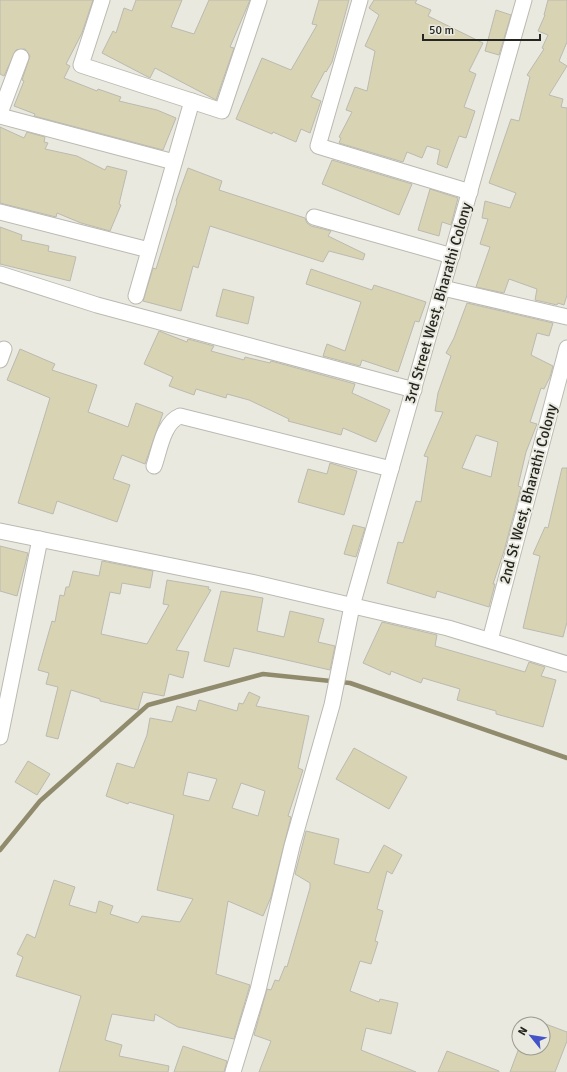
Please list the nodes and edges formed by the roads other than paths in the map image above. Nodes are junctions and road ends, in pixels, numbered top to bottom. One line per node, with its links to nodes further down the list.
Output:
1 (102, 0): 6 (street)
2 (259, 0): 6 (street)
3 (360, 0): 10 (street)
4 (524, 0): 10 (street, 3rd Street West, Bharathi Colony)
5 (21, 57): 7 (street)
6 (192, 101): 9 (street)
7 (0, 113)
8 (0, 116): 9 (street)
9 (174, 162): 13 (street)
10 (470, 192): 14 (street, 3rd Street West, Bharathi Colony)
11 (0, 212): 13 (street)
12 (314, 217): 14 (street)
13 (149, 250): 17 (street)
14 (452, 256): 16 (street, 3rd Street West, Bharathi Colony)
15 (0, 274): 20 (street)
16 (443, 288): 18 (street); 20 (street, 3rd Street West, Bharathi Colony)
17 (136, 296)
18 (567, 317)
19 (567, 348): 26 (street, 2nd St West, Bharathi Colony)
20 (414, 390): 22 (street, 3rd Street West, Bharathi Colony)
21 (154, 466): 22 (street)
22 (391, 469): 25 (street, 3rd Street West, Bharathi Colony)
23 (0, 531): 24 (street)
24 (40, 539): 25 (street); 28 (street)
25 (352, 606): 26 (street); 29 (street, 3rd Street West, Bharathi Colony)
26 (490, 640): 27 (street)
27 (567, 664)
28 (0, 737)
29 (234, 1072)

